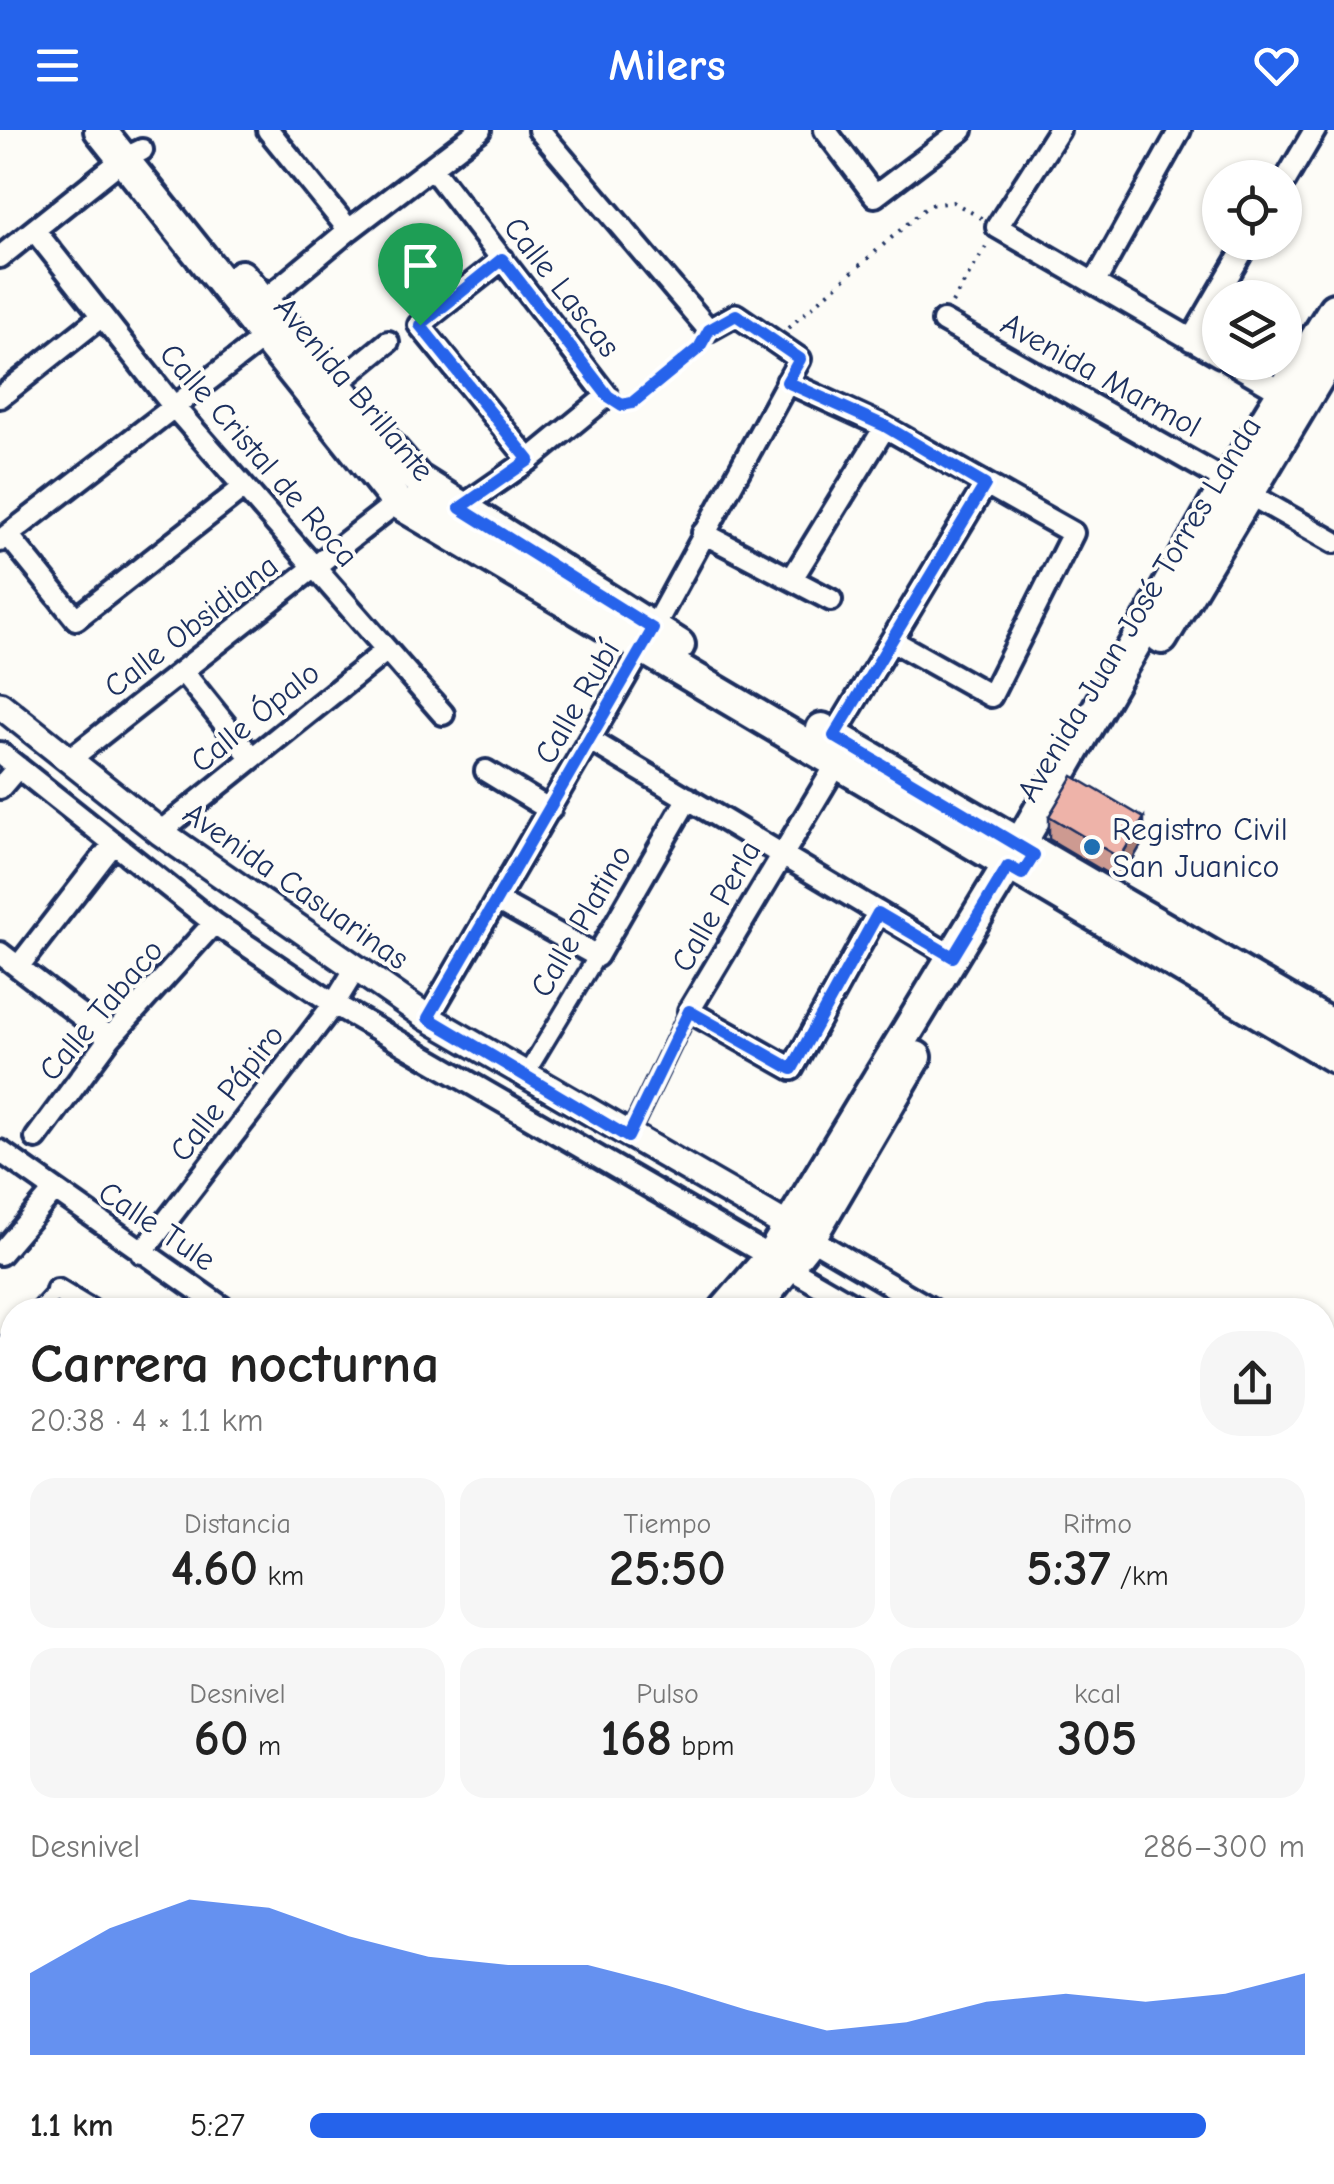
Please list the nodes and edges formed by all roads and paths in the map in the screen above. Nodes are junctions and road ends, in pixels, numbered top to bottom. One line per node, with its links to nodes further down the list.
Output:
1 (100, 130): 10 (main road, Avenida Brillante)
2 (480, 130): 12 (street)
3 (539, 130): 24 (street)
4 (825, 130): 5 (street)
5 (960, 130)
6 (1059, 130): 13 (street)
7 (1315, 130): 11 (street)
8 (1177, 131): 19 (street)
9 (278, 134): 14 (street)
10 (129, 140): 15 (street); 22 (main road, Avenida Brillante)
11 (1297, 160)
12 (432, 168): 14 (street); 17 (street, Calle Lascas)
13 (997, 227): 19 (street); 23 (path); 25 (path)
14 (349, 230): 22 (street)
15 (35, 231): 16 (street); 21 (street, Calle Cristal de Roca)
16 (0, 257)
17 (502, 259): 34 (street, Calle Lascas); 38 (street)
18 (1238, 260): 26 (street)
19 (1095, 282): 26 (street)
20 (1334, 308): 33 (main road, Avenida Juan José Torres Landa)
21 (102, 316): 35 (street); 36 (street, Calle Cristal de Roca)
22 (263, 321): 32 (main road, Avenida Brillante); 36 (street); 42 (main road, Avenida Brillante)
23 (943, 321): 40 (street, Avenida Marmol)
24 (709, 330): 25 (street); 34 (path)
25 (774, 339): 31 (street, Calle Rubí)
26 (1191, 340): 28 (street)
27 (388, 342): 32 (street)
28 (1202, 346)
29 (1334, 350): 40 (main road, Avenida Juan José Torres Landa)
30 (1262, 380): 33 (street)
31 (787, 382): 37 (street); 44 (street, Calle Rubí)
32 (334, 386): 43 (main road, Avenida Brillante)
33 (1284, 393): 40 (main road, Avenida Juan José Torres Landa)
34 (608, 396): 38 (street)
35 (0, 397)
36 (174, 407): 41 (street, Calle Cristal de Roca); 45 (street)
37 (885, 426): 39 (street); 48 (street)
38 (529, 460): 43 (street)
39 (985, 485): 51 (street, Calle Perla); 51 (street)
40 (1239, 486): 46 (street, Avenida Marmol); 71 (main road, Avenida Juan José Torres Landa)
41 (243, 488): 45 (street); 47 (street, Calle Cristal de Roca)
42 (398, 502): 47 (street, Calle Obsidiana); 50 (main road, Avenida Brillante)
43 (460, 508): 50 (main road, Avenida Brillante)
44 (703, 533): 48 (street); 50 (street, Calle Rubí)
45 (4, 538)
46 (1334, 542)
47 (316, 567): 52 (street, Calle Cristal de Roca); 53 (street, Calle Obsidiana)
48 (793, 576): 49 (street)
49 (832, 600)
50 (648, 638): 56 (street, Calle Rubí); 57 (main road, Avenida Brillante)
51 (893, 641): 57 (street, Calle Perla)
52 (387, 650): 55 (street, Calle Cristal de Roca); 59 (street, Calle Ópalo)
53 (184, 672): 59 (street); 60 (street, Calle Obsidiana)
54 (0, 706): 60 (street, Avenida Casuarinas)
55 (443, 714)
56 (590, 740): 65 (street); 66 (street, Calle Rubí)
57 (836, 749): 70 (street, Calle Perla); 71 (main road, Avenida Brillante)
58 (0, 752): 61 (street)
59 (252, 758): 68 (street, Calle Ópalo)
60 (69, 760): 64 (street, Avenida Casuarinas)
61 (18, 767): 63 (street); 67 (street)
62 (486, 771): 66 (street)
63 (0, 788)
64 (108, 790): 67 (street); 68 (street, Avenida Casuarinas)
65 (688, 798): 70 (street); 76 (street, Calle Platino)
66 (550, 810): 72 (street, Calle Rubí)
67 (84, 819): 69 (street)
68 (160, 832): 79 (street, Avenida Casuarinas)
69 (114, 844): 74 (street); 78 (street)
70 (782, 853): 73 (street); 81 (street, Calle Perla)
71 (1021, 860): 77 (main road, Avenida Juan José Torres Landa); 83 (main road, Avenida Brillante); 85 (main road, Avenida Brillante); 91 (main road, Avenida Juan José Torres Landa)
72 (498, 902): 76 (street); 82 (street, Calle Rubí)
73 (878, 913): 77 (street); 81 (street)
74 (214, 923): 80 (street); 84 (street, Calle Tabaco)
75 (0, 953): 78 (street)
76 (596, 956): 86 (street, Calle Platino)
77 (953, 957): 91 (main road, Avenida Juan José Torres Landa)
78 (18, 967): 84 (street)
79 (356, 968): 80 (street, Calle Pápiro); 82 (street, Avenida Casuarinas)
80 (334, 1004): 92 (street, Calle Pápiro); 94 (street)
81 (689, 1011): 87 (street, Calle Perla)
82 (428, 1018): 86 (street, Avenida Casuarinas)
83 (1334, 1026)
84 (110, 1038): 88 (street, Calle Tabaco)
85 (1334, 1058)
86 (526, 1074): 87 (street, Avenida Casuarinas)
87 (628, 1137): 91 (street, Avenida Casuarinas)
88 (36, 1138)
89 (0, 1151): 90 (street, Calle Tule)
90 (53, 1192): 92 (street, Calle Tule); 93 (street)
91 (799, 1233): 94 (main road, Avenida Juan José Torres Landa); 102 (street, Avenida Casuarinas)
92 (142, 1253): 98 (street, Calle Tule)
93 (0, 1254)
94 (779, 1264): 99 (main road, Avenida Juan José Torres Landa); 100 (main road, Avenida Juan José Torres Landa); 101 (street)
95 (57, 1290): 96 (street); 97 (street)
96 (50, 1298)
97 (70, 1298)
98 (208, 1298)
99 (739, 1298)
100 (760, 1298)
101 (840, 1298)
102 (912, 1298)

